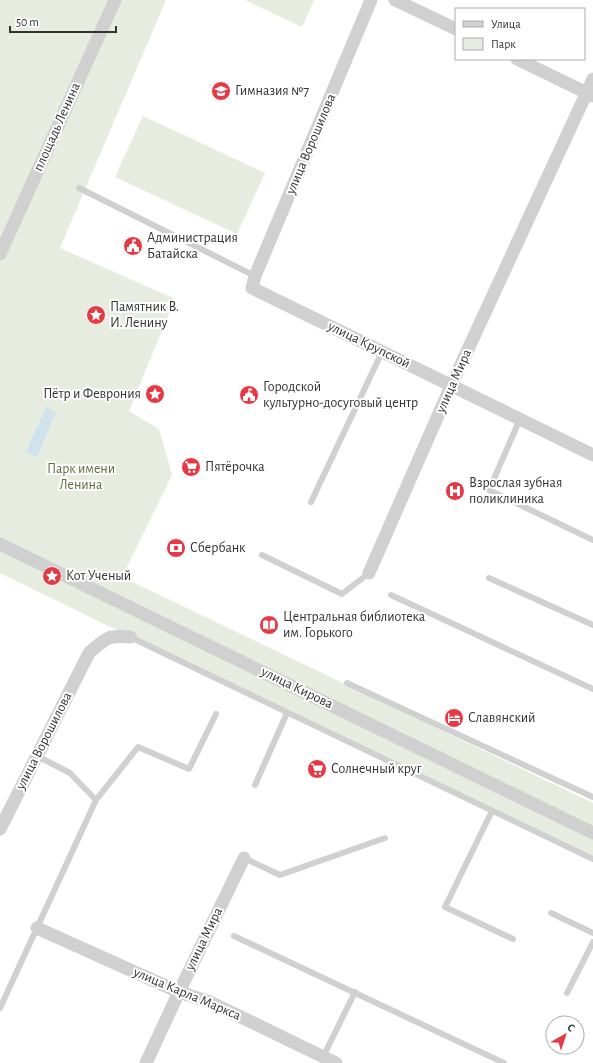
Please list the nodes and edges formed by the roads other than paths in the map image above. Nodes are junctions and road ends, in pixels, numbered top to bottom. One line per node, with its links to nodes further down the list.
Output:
1 (115, 0): 9 (street, площадь Ленина)
2 (371, 0): 10 (street, улица Ворошилова)
3 (396, 0): 4 (street)
4 (455, 30)
5 (519, 60): 7 (street)
6 (593, 79): 7 (street, улица Мира)
7 (590, 95): 12 (street, улица Мира)
8 (79, 188): 10 (lane)
9 (0, 254)
10 (254, 282): 11 (street, улица Крупской)
11 (382, 352): 12 (street, улица Крупской); 15 (lane)
12 (451, 386): 13 (street, улица Крупской); 19 (street, улица Мира)
13 (520, 419): 14 (street, улица Крупской); 16 (lane)
14 (593, 455)
15 (310, 502)
16 (593, 540)
17 (0, 544): 34 (street, улица Кирова)
18 (262, 556): 19 (lane, улица Мира)
19 (369, 573)
20 (489, 578): 22 (lane)
21 (391, 595): 25 (lane)
22 (593, 625)
23 (130, 637): 26 (lane, улица Кирова); 28 (street, улица Ворошилова)
24 (347, 683): 30 (lane)
25 (593, 689)
26 (287, 713): 29 (lane); 32 (lane, улица Кирова)
27 (216, 714): 31 (lane)
28 (37, 756): 31 (lane); 33 (street, улица Ворошилова)
29 (255, 785)
30 (593, 797)
31 (96, 800): 39 (lane)
32 (492, 811): 37 (lane, улица Кирова); 42 (lane)
33 (0, 829)
34 (593, 833)
35 (385, 838): 36 (lane)
36 (244, 858): 44 (street, улица Мира)
37 (593, 859)
38 (550, 913): 40 (lane)
39 (37, 928): 44 (street, улица Карла Маркса); 47 (lane)
40 (593, 933)
41 (234, 936): 45 (lane)
42 (513, 939)
43 (593, 942): 46 (lane)
44 (179, 992): 48 (street, улица Карла Маркса); 49 (street, улица Мира)
45 (355, 992): 48 (lane); 51 (lane)
46 (566, 993)
47 (0, 1008)
48 (323, 1057): 50 (street, улица Карла Маркса)
49 (146, 1063)
50 (336, 1063)
51 (504, 1063)

